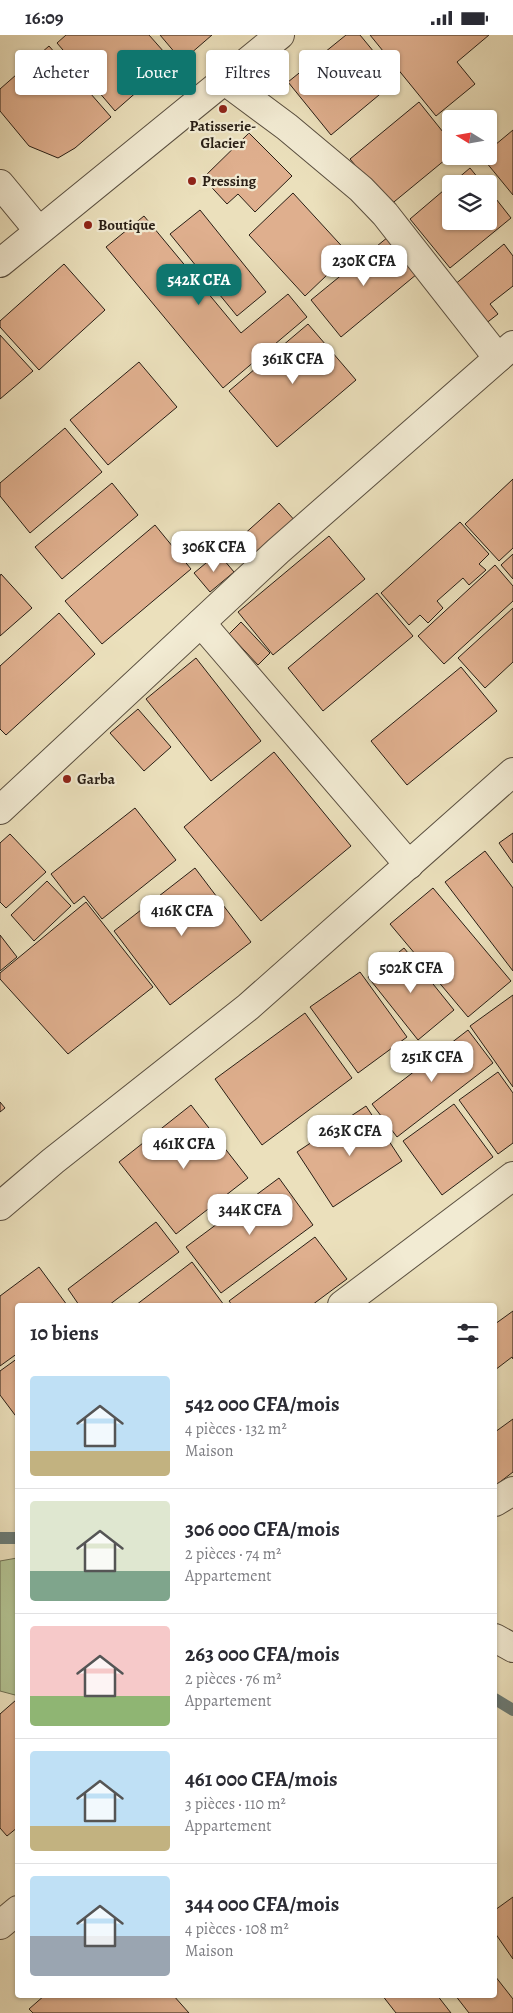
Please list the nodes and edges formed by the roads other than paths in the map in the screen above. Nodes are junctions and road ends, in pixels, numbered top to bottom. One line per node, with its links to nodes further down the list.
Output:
1 (280, 35): 2 (street)
2 (262, 50)
3 (207, 95): 6 (street)
4 (244, 95): 8 (street)
5 (0, 184): 6 (street)
6 (38, 230): 7 (street)
7 (0, 263)
8 (505, 352): 9 (street)
9 (201, 623): 11 (street); 12 (street)
10 (513, 771): 12 (street)
11 (0, 810)
12 (409, 865): 14 (street)
13 (513, 1176): 15 (street)
14 (0, 1206)
15 (345, 1303)
16 (513, 1491): 17 (street)
17 (497, 1501)
18 (497, 1638): 19 (street)
19 (513, 1648)
20 (15, 1912): 21 (street)
21 (0, 1925)

